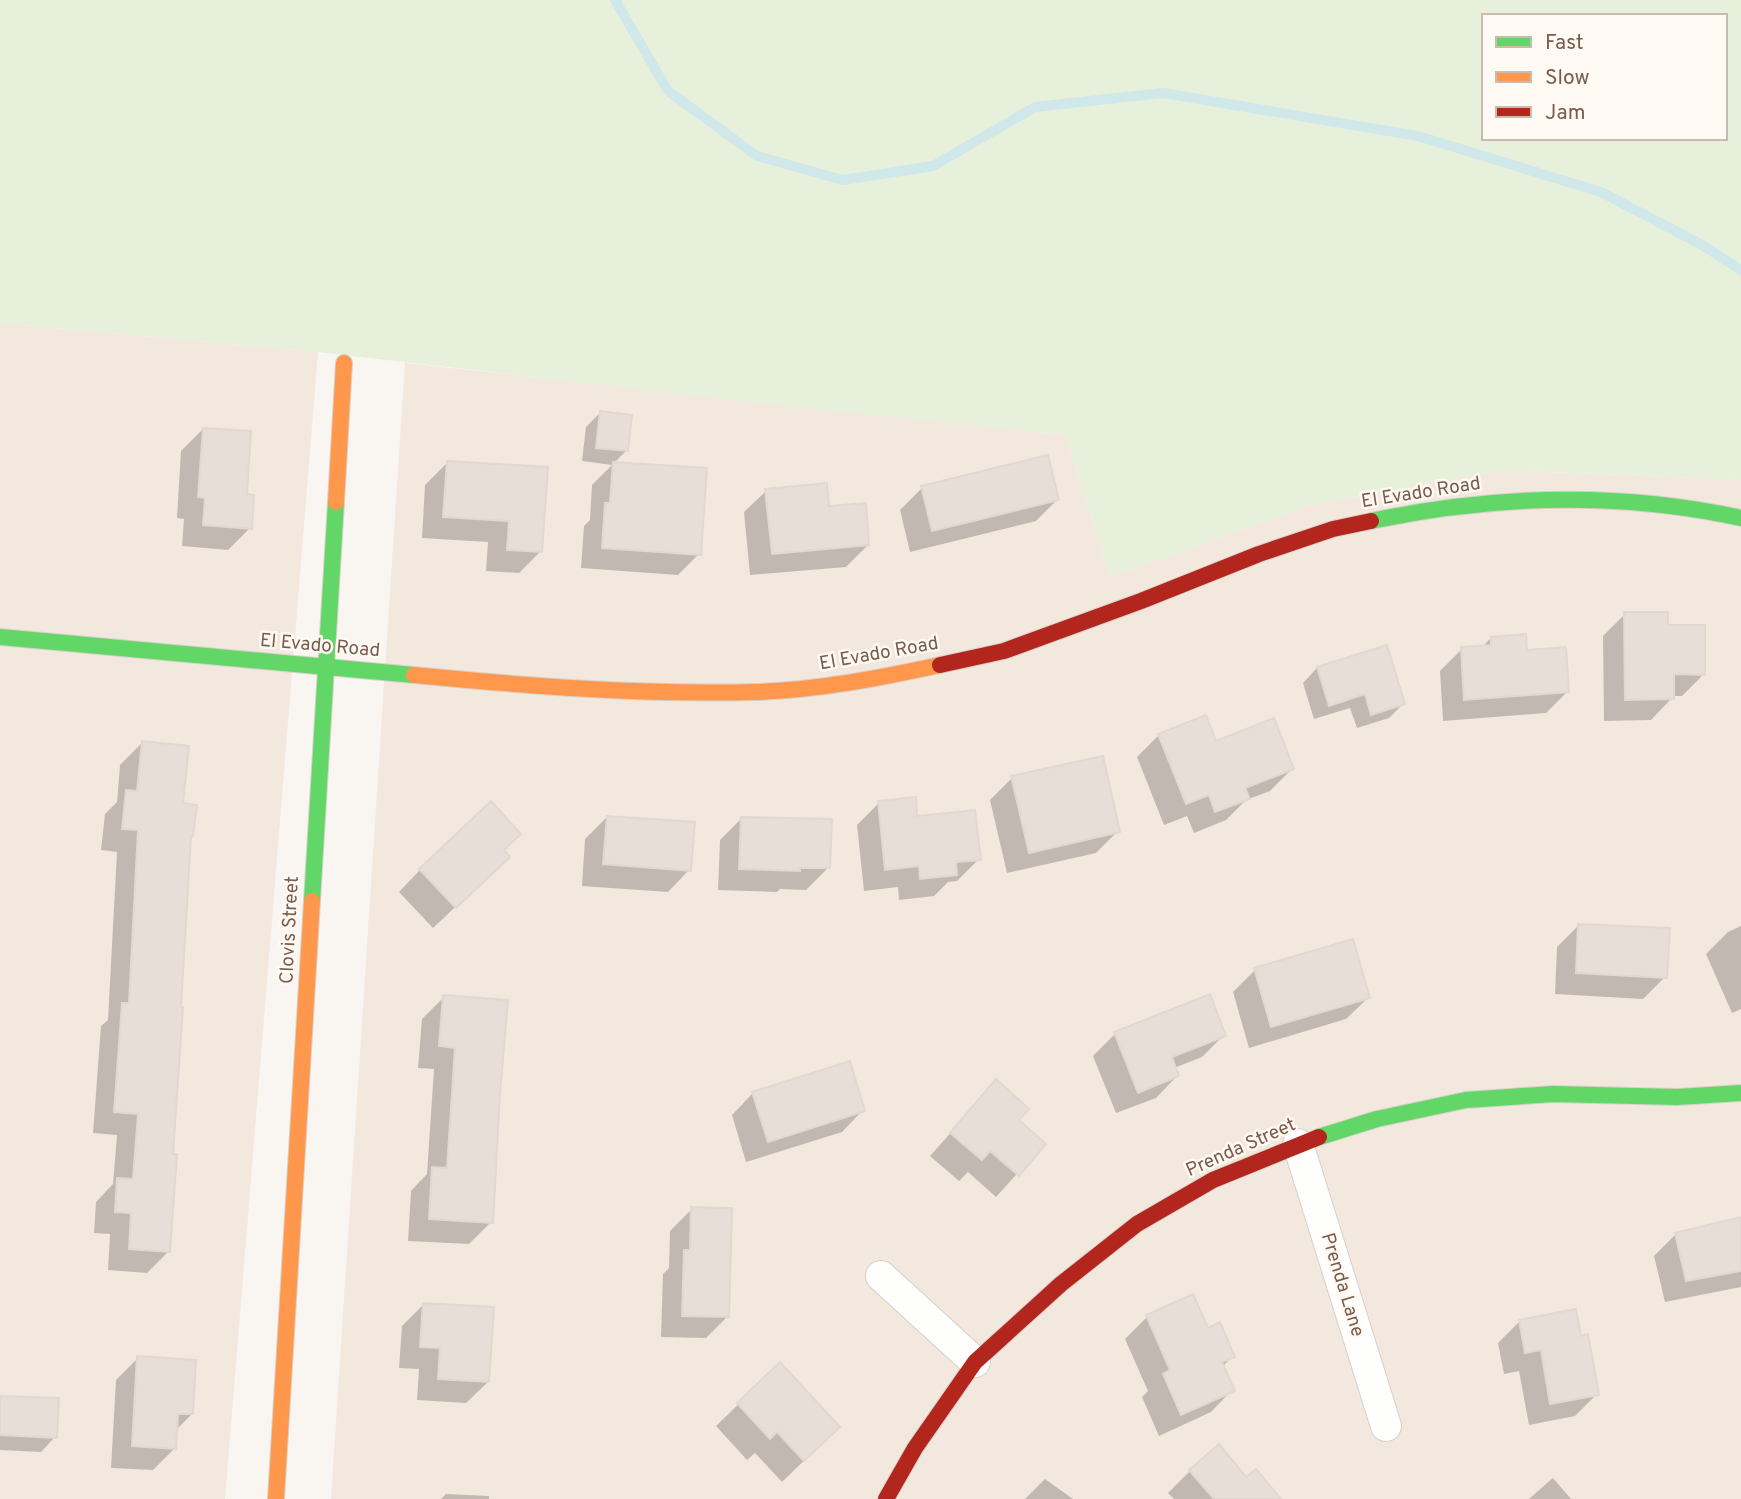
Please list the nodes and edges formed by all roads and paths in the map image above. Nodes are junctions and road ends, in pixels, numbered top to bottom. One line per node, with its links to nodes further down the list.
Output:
1 (344, 363): 4 (street, Clovis Street)
2 (1741, 518): 4 (street, El Evado Road)
3 (0, 637): 4 (street, El Evado Road)
4 (327, 668): 10 (street, Clovis Street)
5 (1741, 1093): 6 (street, Prenda Street)
6 (1297, 1144): 8 (street, Prenda Street); 9 (street, Prenda Lane)
7 (881, 1276): 8 (street)
8 (975, 1362): 11 (street, Prenda Street)
9 (1386, 1426)
10 (276, 1499)
11 (886, 1499)

